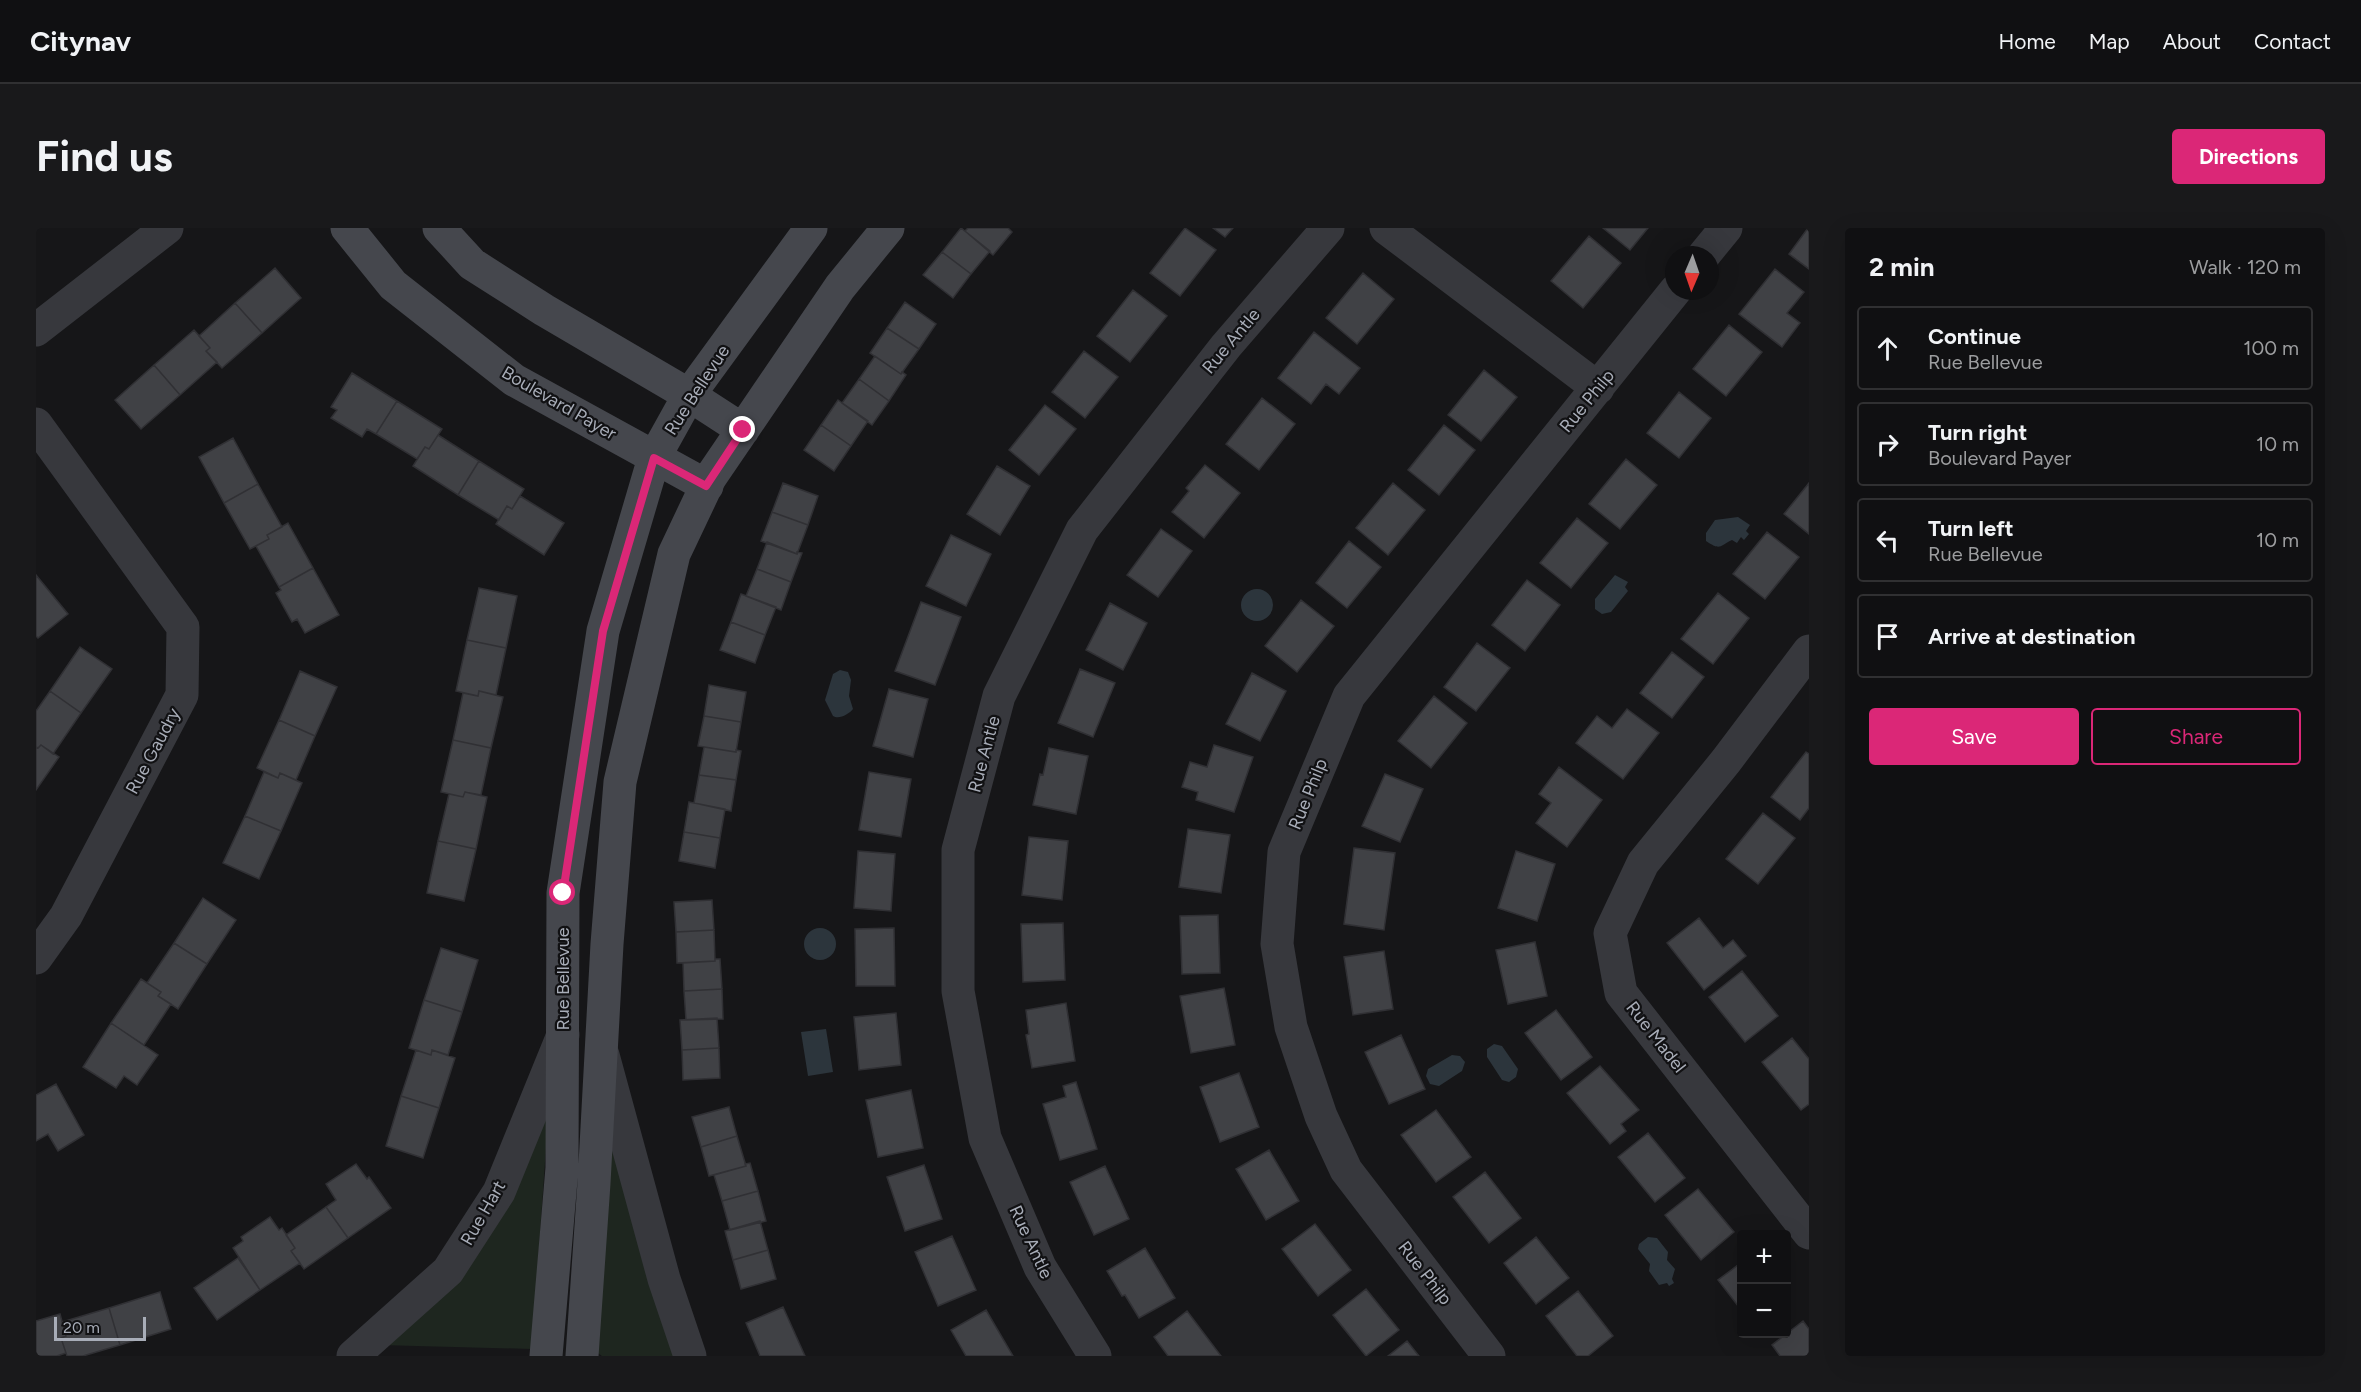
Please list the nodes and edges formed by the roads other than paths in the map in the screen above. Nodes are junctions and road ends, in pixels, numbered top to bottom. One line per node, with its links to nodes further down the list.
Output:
1 (167, 228): 11 (street)
2 (347, 228): 16 (street, Boulevard Payer)
3 (439, 228): 13 (street)
4 (812, 228): 13 (street, Rue Bellevue)
5 (888, 228): 15 (street)
6 (1328, 228): 27 (street, Rue Antle)
7 (1386, 228): 12 (street)
8 (1726, 228): 9 (street)
9 (1711, 246)
10 (1669, 300): 12 (street, Rue Philp)
11 (36, 330)
12 (1598, 388): 28 (street, Rue Philp)
13 (689, 394): 15 (street); 16 (street, Rue Bellevue)
14 (36, 424): 19 (street, Rue Gaudry)
15 (743, 430): 17 (street)
16 (654, 458): 17 (street, Boulevard Payer); 20 (street, Rue Bellevue)
17 (706, 486): 21 (street)
18 (1809, 651): 22 (street, Rue Madel)
19 (36, 958)
20 (563, 1035): 23 (street, Rue Hart); 24 (street, Rue Bellevue)
21 (601, 1049): 25 (street); 26 (street)
22 (1809, 1233)
23 (353, 1356)
24 (546, 1356)
25 (582, 1356)
26 (690, 1356)
27 (1095, 1356)
28 (1489, 1356)

